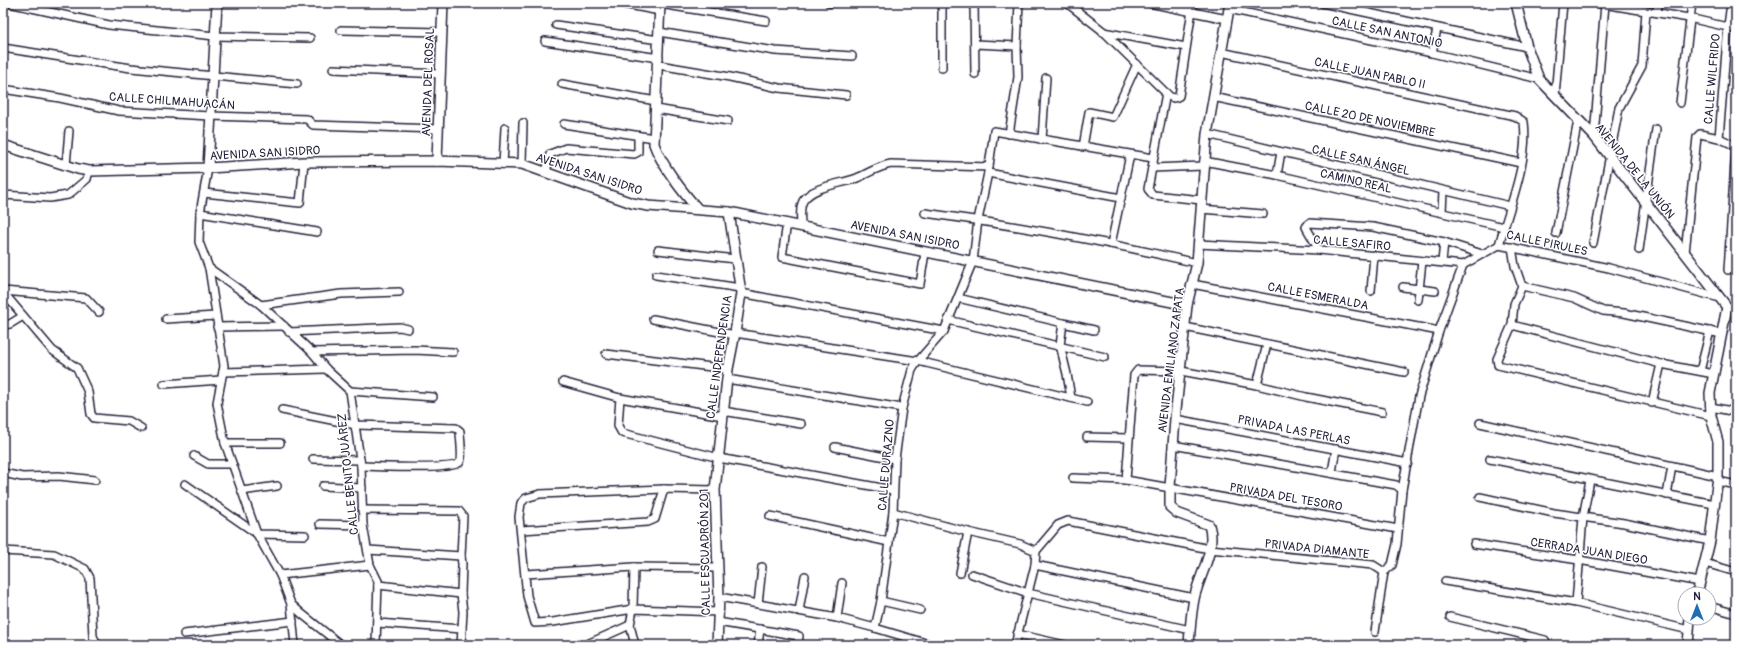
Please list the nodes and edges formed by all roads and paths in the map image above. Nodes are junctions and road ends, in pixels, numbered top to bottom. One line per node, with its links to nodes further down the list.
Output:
1 (9, 3): 37 (street)
2 (216, 3): 37 (main road)
3 (443, 3): 35 (main road, AVENIDA DEL ROSAL)
4 (618, 3): 21 (street)
5 (829, 3): 6 (street)
6 (832, 3)
7 (942, 3): 51 (street)
8 (974, 3): 41 (street)
9 (1020, 3): 42 (street)
10 (1067, 3): 36 (street)
11 (1149, 3): 25 (street)
12 (1193, 3): 25 (street)
13 (1322, 3): 32 (street)
14 (1515, 3): 44 (main road, AVENIDA DE LA UNIÓN)
15 (1563, 3): 63 (street)
16 (1597, 3): 20 (street)
17 (1658, 3): 26 (street)
18 (1692, 3): 27 (street)
19 (1731, 3): 31 (street, CALLE WILFRIDO)
20 (1605, 4): 23 (street); 80 (street)
21 (660, 6): 29 (street); 38 (main road)
22 (1230, 6): 28 (main road, AVENIDA EMILIANO ZAPATA); 47 (street, CALLE SAN ANTONIO)
23 (1634, 6): 24 (street)
24 (1646, 10): 26 (street); 89 (street)
25 (1192, 12): 28 (street); 43 (street)
26 (1657, 12): 27 (street)
27 (1689, 18): 31 (street); 65 (street)
28 (1227, 19): 46 (main road, AVENIDA EMILIANO ZAPATA)
29 (766, 21)
30 (556, 25): 38 (street)
31 (1728, 26): 33 (street); 82 (street, CALLE WILFRIDO)
32 (1438, 29): 44 (street); 47 (street)
33 (1736, 29)
34 (341, 30): 35 (street)
35 (442, 32): 53 (main road, AVENIDA DEL ROSAL)
36 (1103, 32): 43 (street); 50 (street)
37 (215, 36): 39 (street); 55 (main road)
38 (659, 36): 48 (street); 49 (main road)
39 (310, 38)
40 (545, 41): 49 (street)
41 (975, 44): 42 (street); 54 (street)
42 (1017, 46): 77 (street)
43 (1186, 47): 61 (street)
44 (1527, 47): 57 (main road, AVENIDA DE LA UNIÓN)
45 (3, 48): 55 (street)
46 (1221, 52): 64 (main road, AVENIDA EMILIANO ZAPATA); 68 (street, CALLE JUAN PABLO II)
47 (1432, 53): 57 (street, CALLE SAN ANTONIO)
48 (852, 56)
49 (659, 62): 62 (street); 66 (main road)
50 (1137, 64): 61 (street); 86 (street)
51 (942, 68)
52 (333, 69): 53 (street)
53 (440, 74): 74 (main road, AVENIDA DEL ROSAL)
54 (975, 74)
55 (213, 77): 58 (street); 67 (main road)
56 (1046, 78): 83 (street)
57 (1539, 79): 63 (main road, AVENIDA DE LA UNIÓN)
58 (297, 84)
59 (562, 84): 66 (street)
60 (3, 89): 67 (street, CALLE CHILMAHUACÁN)
61 (1166, 93): 90 (street)
62 (846, 95)
63 (1555, 96): 70 (main road, AVENIDA DE LA UNIÓN)
64 (1213, 97): 78 (main road, AVENIDA EMILIANO ZAPATA); 94 (street, CALLE 20 DE NOVIEMBRE)
65 (1680, 103)
66 (656, 105): 69 (street); 81 (main road)
67 (210, 116): 74 (street, CALLE CHILMAHUACÁN); 98 (main road)
68 (1516, 116): 94 (street, CALLE PIRULES)
69 (728, 121)
70 (1578, 121): 80 (main road, AVENIDA DE LA UNIÓN); 122 (street)
71 (523, 123): 96 (street)
72 (564, 124): 79 (street)
73 (505, 128): 95 (street)
74 (438, 129): 91 (main road, AVENIDA DEL ROSAL)
75 (1656, 129): 108 (street)
76 (69, 131): 97 (street)
77 (1009, 134): 83 (street); 100 (street, CALLE DURAZNO)
78 (1207, 134): 87 (street, CALLE SAN ÁNGEL); 93 (main road, AVENIDA EMILIANO ZAPATA)
79 (638, 136): 81 (street); 102 (street)
80 (1594, 136): 89 (main road, AVENIDA DE LA UNIÓN)
81 (654, 138): 111 (main road)
82 (1719, 138): 85 (street); 133 (street, CALLE WILFRIDO)
83 (1042, 140): 86 (street)
84 (3, 145): 97 (main road, AVENIDA SAN ISIDRO)
85 (1736, 146): 143 (street)
86 (1083, 147): 88 (street)
87 (1281, 152): 103 (street); 104 (street, CALLE SAN ÁNGEL)
88 (1130, 155): 90 (street); 107 (street)
89 (1610, 156): 108 (main road, AVENIDA DE LA UNIÓN); 124 (street)
90 (1154, 158): 99 (street)
91 (437, 161): 92 (main road, AVENIDA SAN ISIDRO); 95 (main road, AVENIDA SAN ISIDRO)
92 (304, 162): 98 (main road, AVENIDA SAN ISIDRO); 105 (street)
93 (1204, 163): 99 (street, CAMINO REAL); 103 (street, CAMINO REAL); 109 (main road, AVENIDA EMILIANO ZAPATA)
94 (1522, 163): 110 (street, CALLE PIRULES)
95 (503, 164): 96 (main road, AVENIDA SAN ISIDRO)
96 (522, 164): 102 (main road, AVENIDA SAN ISIDRO)
97 (66, 165): 101 (main road, AVENIDA SAN ISIDRO)
98 (208, 168): 101 (main road, AVENIDA SAN ISIDRO); 105 (street)
99 (1152, 168): 109 (street)
100 (988, 170): 107 (street); 117 (street, CALLE DURAZNO); 119 (street)
101 (89, 171): 106 (street)
102 (546, 173): 111 (main road, AVENIDA SAN ISIDRO)
103 (1277, 174): 113 (street, CAMINO REAL)
104 (1443, 191): 110 (street, CALLE SAN ÁNGEL); 113 (street)
105 (204, 193): 114 (street)
106 (3, 195)
107 (1121, 198): 125 (street)
108 (1646, 201): 131 (street); 133 (main road, AVENIDA DE LA UNIÓN)
109 (1202, 205): 116 (street); 126 (main road, AVENIDA EMILIANO ZAPATA)
110 (1510, 206): 120 (street, CALLE PIRULES)
111 (698, 209): 112 (main road, AVENIDA SAN ISIDRO)
112 (729, 212): 118 (main road, AVENIDA SAN ISIDRO); 136 (main road, CALLE INDEPENDENCIA)
113 (1442, 212): 120 (street, CAMINO REAL)
114 (200, 213): 121 (street); 142 (street)
115 (925, 213): 117 (street)
116 (1263, 214)
117 (978, 220): 125 (street); 137 (street, CALLE DURAZNO)
118 (787, 223): 119 (main road, AVENIDA SAN ISIDRO); 132 (street)
119 (801, 226): 132 (main road, AVENIDA SAN ISIDRO)
120 (1504, 227): 127 (street, CALLE PIRULES)
121 (317, 232)
122 (1556, 233)
123 (1444, 242): 130 (street); 134 (street); 139 (street)
124 (1593, 243)
125 (1112, 244): 140 (street)
126 (1198, 244): 130 (street, CALLE SAFIRO); 140 (main road, AVENIDA EMILIANO ZAPATA)
127 (1499, 245): 128 (street, CALLE PIRULES); 134 (street)
128 (1512, 247): 146 (street); 155 (street, CALLE PIRULES)
129 (658, 250): 136 (street)
130 (1319, 250): 135 (street, CALLE SAFIRO)
131 (1639, 250)
132 (925, 253): 137 (main road, AVENIDA SAN ISIDRO)
133 (1685, 253): 155 (main road, AVENIDA DE LA UNIÓN)
134 (1482, 254): 141 (street)
135 (1374, 255): 138 (street, CALLE SAFIRO); 153 (street)
136 (735, 259): 149 (main road, CALLE INDEPENDENCIA)
137 (973, 261): 154 (street, CALLE DURAZNO); 158 (main road, AVENIDA SAN ISIDRO)
138 (1422, 261): 139 (street, CALLE SAFIRO); 148 (street)
139 (1442, 262): 141 (street, CALLE SAFIRO)
140 (1197, 263): 145 (main road, AVENIDA EMILIANO ZAPATA)
141 (1463, 265): 176 (street)
142 (209, 268): 157 (street); 163 (street)
143 (1728, 270)
144 (656, 275): 149 (street)
145 (1192, 284): 158 (main road, AVENIDA EMILIANO ZAPATA); 176 (street, CALLE ESMERALDA)
146 (1522, 286): 169 (street); 177 (street)
147 (1403, 287): 148 (street)
148 (1419, 289): 150 (street); 156 (street)
149 (740, 290): 174 (street); 179 (main road, CALLE INDEPENDENCIA)
150 (1435, 291)
151 (3, 292): 161 (street); 162 (street)
152 (399, 292): 157 (street)
153 (1372, 292)
154 (958, 298): 166 (street, CALLE DURAZNO); 167 (street)
155 (1720, 298): 159 (main road, AVENIDA DE LA UNIÓN)
156 (1418, 300)
157 (261, 305): 170 (street)
158 (1187, 305): 171 (main road, AVENIDA EMILIANO ZAPATA)
159 (1727, 307): 160 (main road); 180 (main road)
160 (1736, 310)
161 (99, 312)
162 (23, 316): 168 (street); 217 (street)
163 (216, 316): 164 (street); 172 (street)
164 (166, 319)
165 (652, 319): 179 (street)
166 (948, 320): 174 (street, CALLE DURAZNO); 182 (street)
167 (1063, 323): 175 (street); 182 (street)
168 (3, 325)
169 (1512, 325): 188 (street); 206 (street)
170 (284, 326): 172 (street); 178 (street)
171 (1185, 327): 181 (street); 191 (main road, AVENIDA EMILIANO ZAPATA)
172 (217, 328): 193 (street)
173 (408, 329): 178 (street)
174 (944, 330): 187 (street, CALLE DURAZNO)
175 (1094, 330)
176 (1439, 331): 231 (street)
177 (1710, 331): 180 (street); 192 (street)
178 (289, 332): 183 (street)
179 (735, 334): 187 (street); 190 (main road, CALLE INDEPENDENCIA)
180 (1722, 334): 195 (main road)
181 (1267, 344): 194 (street); 200 (street)
182 (1060, 345): 186 (street); 204 (street)
183 (312, 352): 184 (street); 189 (street)
184 (453, 352)
185 (606, 354): 190 (street)
186 (1105, 357)
187 (918, 360): 204 (street); 207 (street, CALLE DURAZNO)
188 (1661, 364): 192 (street); 206 (street)
189 (326, 369): 193 (street); 201 (street)
190 (728, 369): 196 (main road, CALLE INDEPENDENCIA)
191 (1181, 371): 200 (street); 213 (main road, AVENIDA EMILIANO ZAPATA); 219 (street)
192 (1700, 371): 195 (street)
193 (223, 372): 197 (street)
194 (1404, 372)
195 (1714, 374): 210 (main road)
196 (727, 379): 207 (street); 212 (main road, CALLE INDEPENDENCIA)
197 (221, 380): 199 (street); 220 (street)
198 (563, 382): 203 (street)
199 (164, 384)
200 (1257, 385): 209 (street)
201 (350, 392): 202 (street); 215 (street, CALLE BENITO JUÁREZ)
202 (433, 397)
203 (620, 398): 212 (street); 226 (street)
204 (1071, 398): 205 (street)
205 (1087, 402)
206 (1652, 403): 210 (street)
207 (902, 408): 228 (street, CALLE DURAZNO)
208 (282, 410): 215 (street)
209 (1382, 412)
210 (1711, 412): 211 (street); 237 (main road)
211 (1736, 412)
212 (723, 414): 216 (street); 226 (main road, CALLE INDEPENDENCIA)
213 (1175, 419): 222 (main road, AVENIDA EMILIANO ZAPATA); 224 (street, PRIVADA LAS PERLAS)
214 (1480, 423): 233 (street)
215 (356, 424): 230 (street, CALLE BENITO JUÁREZ); 230 (street)
216 (801, 424)
217 (141, 428)
218 (1087, 437): 219 (street)
219 (1128, 438): 239 (street)
220 (225, 443): 221 (street); 232 (street)
221 (280, 443)
222 (1173, 445): 234 (street); 245 (main road, AVENIDA EMILIANO ZAPATA)
223 (834, 447): 228 (street)
224 (1336, 449): 231 (street, PRIVADA LAS PERLAS); 234 (street)
225 (194, 456): 232 (street)
226 (719, 458): 248 (main road, CALLE ESCUADRÓN 201); 249 (street)
227 (313, 459): 230 (street)
228 (895, 459): 249 (street, CALLE DURAZNO)
229 (1490, 459): 240 (street)
230 (361, 463): 246 (street, CALLE BENITO JUÁREZ)
231 (1408, 463): 250 (street)
232 (232, 464): 251 (street)
233 (1672, 466): 237 (street); 252 (street)
234 (1332, 472): 250 (street)
235 (3, 474): 238 (street)
236 (1073, 478): 239 (street, PRIVADA DEL TESORO)
237 (1718, 478): 242 (street); 254 (main road)
238 (94, 480)
239 (1126, 480): 245 (street, PRIVADA DEL TESORO)
240 (1590, 480): 252 (street); 258 (street)
241 (186, 484): 264 (street)
242 (1736, 485)
243 (277, 486): 251 (street)
244 (323, 486): 246 (street)
245 (1170, 487): 261 (street, PRIVADA DEL TESORO); 269 (main road, AVENIDA EMILIANO ZAPATA)
246 (362, 488): 255 (street, CALLE BENITO JUÁREZ)
247 (664, 489): 248 (street); 262 (street); 262 (street)
248 (714, 490): 280 (main road, CALLE ESCUADRÓN 201)
249 (893, 490): 256 (street, CALLE DURAZNO)
250 (1402, 490): 261 (street)
251 (242, 491): 264 (street)
252 (1667, 495): 254 (street)
253 (1480, 497): 258 (street)
254 (1714, 504): 266 (main road)
255 (362, 510): 260 (street, CALLE BENITO JUÁREZ); 273 (street)
256 (893, 512): 263 (street); 267 (street, CALLE DURAZNO)
257 (770, 516): 267 (street)
258 (1583, 517): 266 (street); 274 (street)
259 (320, 524): 260 (street)
260 (363, 525): 270 (street, CALLE BENITO JUÁREZ)
261 (1398, 529): 281 (street)
262 (521, 530): 284 (street)
263 (968, 532): 272 (street); 283 (street)
264 (257, 534): 265 (street); 286 (street)
265 (305, 534)
266 (1710, 541): 275 (main road)
267 (889, 542): 297 (street, CALLE DURAZNO)
268 (1474, 544): 274 (street, CERRADA JUAN DIEGO)
269 (1210, 549): 272 (street, PRIVADA DIAMANTE); 281 (street, PRIVADA DIAMANTE); 296 (main road, AVENIDA EMILIANO ZAPATA)
270 (368, 550): 273 (street); 276 (street, CALLE BENITO JUÁREZ)
271 (3, 551): 323 (street)
272 (1036, 551): 277 (street)
273 (461, 556): 294 (street)
274 (1579, 560): 289 (street, CERRADA JUAN DIEGO); 298 (street)
275 (1705, 563): 282 (street); 289 (main road)
276 (370, 565): 286 (street); 291 (street, CALLE BENITO JUÁREZ)
277 (1035, 565): 293 (street); 296 (street)
278 (634, 567): 280 (street); 284 (street); 302 (street)
279 (762, 567): 300 (street)
280 (718, 568): 295 (main road, CALLE ESCUADRÓN 201)
281 (1384, 572): 319 (street)
282 (1736, 572)
283 (960, 573)
284 (526, 574): 302 (street)
285 (972, 574): 293 (street)
286 (280, 575): 299 (street)
287 (805, 576): 305 (street)
288 (1445, 581): 298 (street)
289 (1700, 582): 292 (main road)
290 (842, 583): 308 (street)
291 (378, 584): 294 (street); 311 (street, CALLE BENITO JUÁREZ)
292 (1699, 586)
293 (1028, 593): 317 (street); 321 (street)
294 (460, 594): 315 (street)
295 (719, 598): 300 (street); 304 (main road, CALLE ESCUADRÓN 201)
296 (1194, 598): 317 (main road, AVENIDA EMILIANO ZAPATA)
297 (881, 601): 303 (street); 314 (street, CALLE DURAZNO)
298 (1576, 603): 318 (street)
299 (292, 604): 309 (street); 325 (street)
300 (758, 604): 305 (street)
301 (1717, 608): 306 (street)
302 (633, 609): 304 (street); 312 (street)
303 (920, 610)
304 (719, 612): 310 (main road, CALLE ESCUADRÓN 201)
305 (800, 612): 308 (street)
306 (1736, 614)
307 (1450, 617): 336 (street)
308 (837, 618): 314 (street)
309 (293, 620): 320 (street); 324 (street)
310 (718, 622): 316 (street); 330 (main road, CALLE ESCUADRÓN 201)
311 (377, 623): 315 (street); 326 (street, CALLE BENITO JUÁREZ)
312 (630, 625): 328 (street); 329 (street)
313 (1689, 626): 318 (main road)
314 (875, 628): 322 (street)
315 (462, 629): 327 (street)
316 (760, 629): 331 (street); 332 (street)
317 (1190, 630): 335 (main road, AVENIDA EMILIANO ZAPATA)
318 (1689, 630): 337 (main road)
319 (1375, 632)
320 (184, 634)
321 (1017, 634): 333 (street); 334 (street)
322 (928, 644)
323 (97, 645)
324 (295, 645)
325 (341, 645)
326 (376, 645)
327 (461, 645)
328 (586, 645)
329 (635, 645)
330 (717, 645)
331 (758, 645)
332 (798, 645)
333 (1015, 645)
334 (1064, 645)
335 (1189, 645)
336 (1548, 645)
337 (1689, 645)

